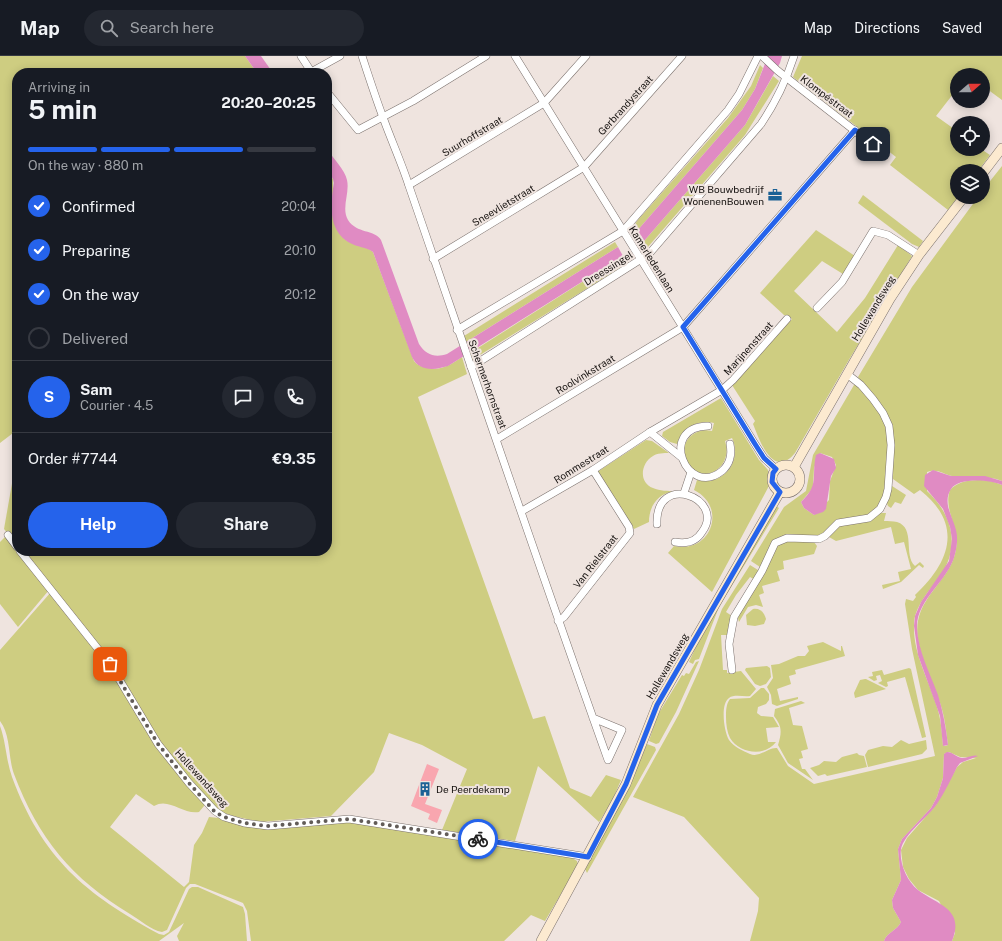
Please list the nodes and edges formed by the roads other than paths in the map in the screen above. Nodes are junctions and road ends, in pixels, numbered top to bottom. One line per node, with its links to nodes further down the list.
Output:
1 (301, 56): 12 (street)
2 (340, 56): 13 (street)
3 (362, 56): 17 (street, Schermerhornstraat)
4 (486, 56): 11 (street)
5 (515, 56): 16 (street, Kamerledenlaan)
6 (586, 56): 16 (street, Suurhoffstraat)
7 (682, 56): 22 (street, Gerbrandystraat)
8 (758, 56): 25 (street)
9 (794, 56): 14 (street, Dreessingel)
10 (764, 58): 14 (street, Klompéstraat)
11 (473, 59): 17 (street)
12 (309, 68)
13 (320, 68)
14 (787, 78): 18 (street, Klompéstraat); 28 (street, Dreessingel)
15 (332, 98): 17 (street)
16 (544, 103): 22 (street, Kamerledenlaan); 23 (street, Suurhoffstraat)
17 (383, 118): 23 (street, Schermerhornstraat)
18 (855, 130): 20 (street, Klompéstraat); 31 (street, Roolvinkstraat)
19 (1002, 148): 21 (main road)
20 (882, 152)
21 (990, 164)
22 (584, 167): 25 (street, Kamerledenlaan); 27 (street, Sneevlietstraat)
23 (409, 185): 27 (street, Schermerhornstraat)
24 (959, 204): 26 (main road, Hollewandsweg)
25 (623, 230): 28 (street, Kamerledenlaan); 32 (street)
26 (919, 256): 29 (street); 34 (main road, Hollewandsweg)
27 (433, 258): 32 (street, Schermerhornstraat)
28 (641, 259): 31 (street, Kamerledenlaan); 33 (street, Dreessingel)
29 (817, 308)
30 (788, 319): 35 (street, Marijnenstraat)
31 (683, 327): 35 (street, Kamerledenlaan); 38 (street, Roolvinkstraat)
32 (458, 330): 33 (street, Schermerhornstraat)
33 (471, 367): 38 (street, Schermerhornstraat)
34 (847, 374): 41 (main road, Hollewandsweg); 54 (street)
35 (722, 390): 37 (street, Rommestraat); 42 (street, Kamerledenlaan)
36 (708, 426): 40 (street)
37 (650, 432): 40 (street); 43 (street, Rommestraat)
38 (497, 439): 47 (street, Schermerhornstraat)
39 (730, 444): 44 (street)
40 (681, 457): 44 (street)
41 (794, 467): 42 (main road); 45 (main road)
42 (776, 469): 45 (main road)
43 (593, 470): 47 (street, Rommestraat); 53 (street, Van Rielstraat)
44 (691, 472): 46 (street)
45 (780, 492): 56 (main road, Hollewandsweg)
46 (684, 493): 48 (street); 51 (street)
47 (522, 511): 53 (street, Schermerhornstraat)
48 (658, 524)
49 (8, 535): 50 (street)
50 (12, 540)
51 (675, 542)
52 (24, 556): 56 (street, Hollewandsweg)
53 (558, 620): 55 (street, Schermerhornstraat)
54 (732, 670)
55 (593, 718): 55 (street, Schermerhornstraat)
56 (588, 857): 57 (main road, Hollewandsweg)
57 (541, 941)

